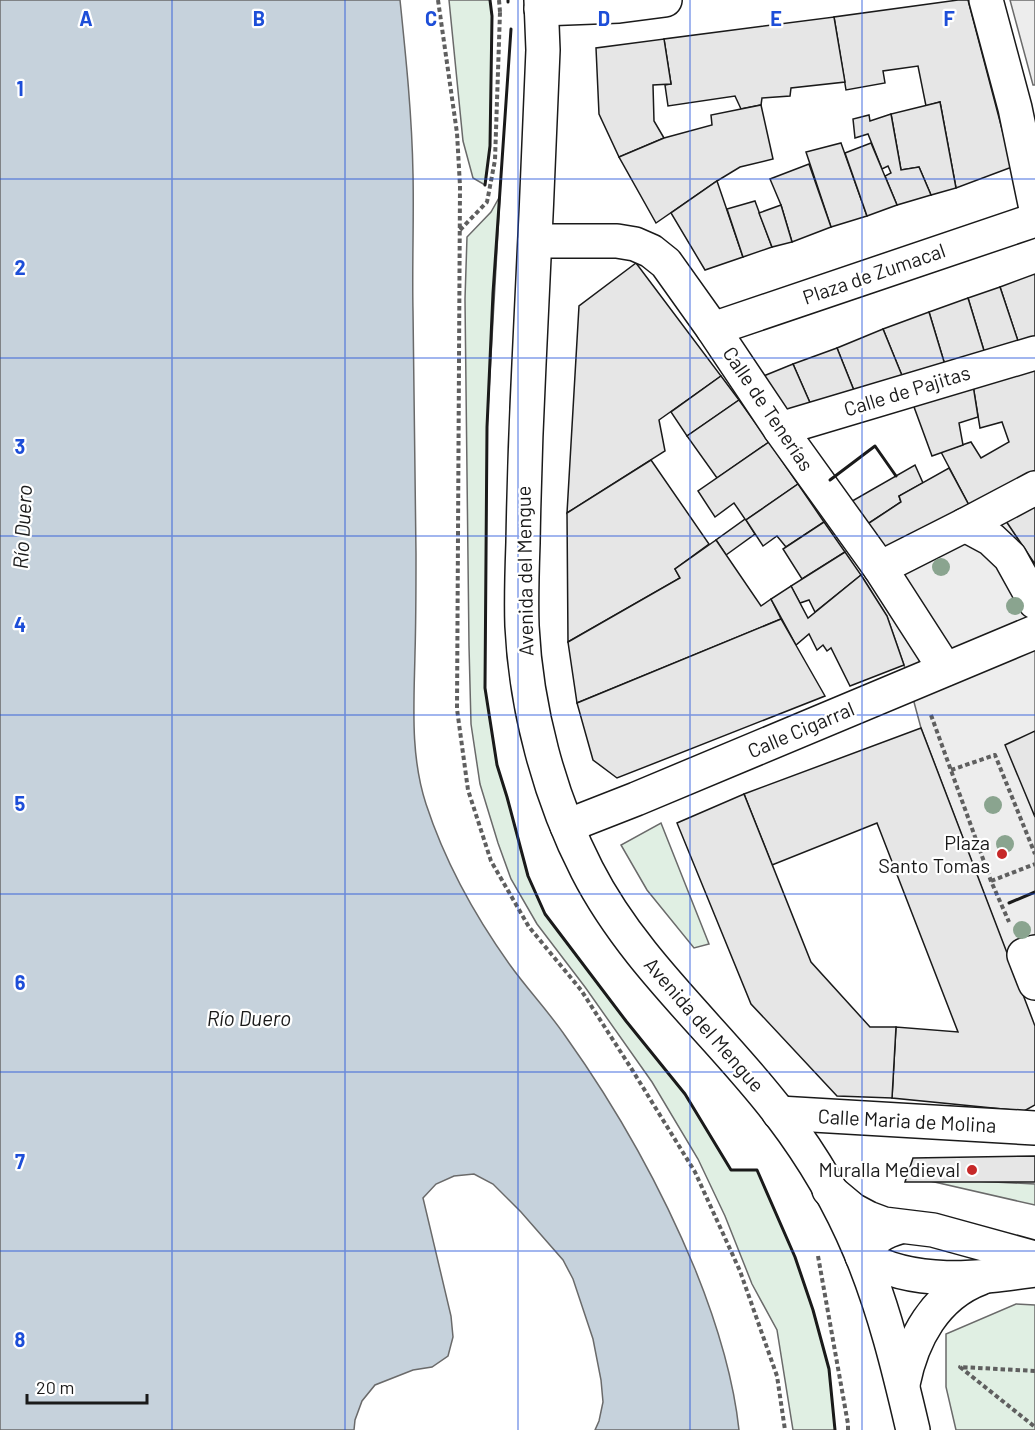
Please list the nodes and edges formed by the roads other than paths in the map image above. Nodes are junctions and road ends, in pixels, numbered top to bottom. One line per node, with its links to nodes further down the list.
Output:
1 (665, 0): 3 (street)
2 (986, 0): 4 (street)
3 (541, 4): 7 (street, Avenida del Mengue)
4 (1025, 106): 5 (street)
5 (1035, 204)
6 (1035, 220): 8 (street, Plaza de Zumacal)
7 (535, 241): 8 (street, Calle de Tenerías); 17 (street, Avenida del Mengue)
8 (713, 328): 10 (street, Calle de Tenerías)
9 (1035, 353): 10 (street, Calle de Pajitas)
10 (780, 429): 13 (street, Calle de Tenerías)
11 (1035, 488): 12 (street)
12 (965, 525): 13 (street); 14 (street)
13 (880, 568): 16 (street, Calle de Tenerías)
14 (1035, 602)
15 (1035, 632): 16 (street, Calle Cigarral)
16 (932, 675): 17 (street, Calle Cigarral)
17 (567, 826): 18 (street, Avenida del Mengue)
18 (779, 1113): 19 (street, Calle Maria de Molina); 20 (street, Avenida del Mengue)
19 (1035, 1128)
20 (829, 1190): 21 (street); 22 (street, Avenida del Mengue)
21 (900, 1227): 22 (street); 23 (street)
22 (862, 1256): 25 (street); 26 (street, Avenida del Mengue)
23 (1035, 1258)
24 (1035, 1270): 25 (street)
25 (981, 1278): 26 (street)
26 (903, 1384): 27 (street, Avenida del Mengue)
27 (913, 1430)

